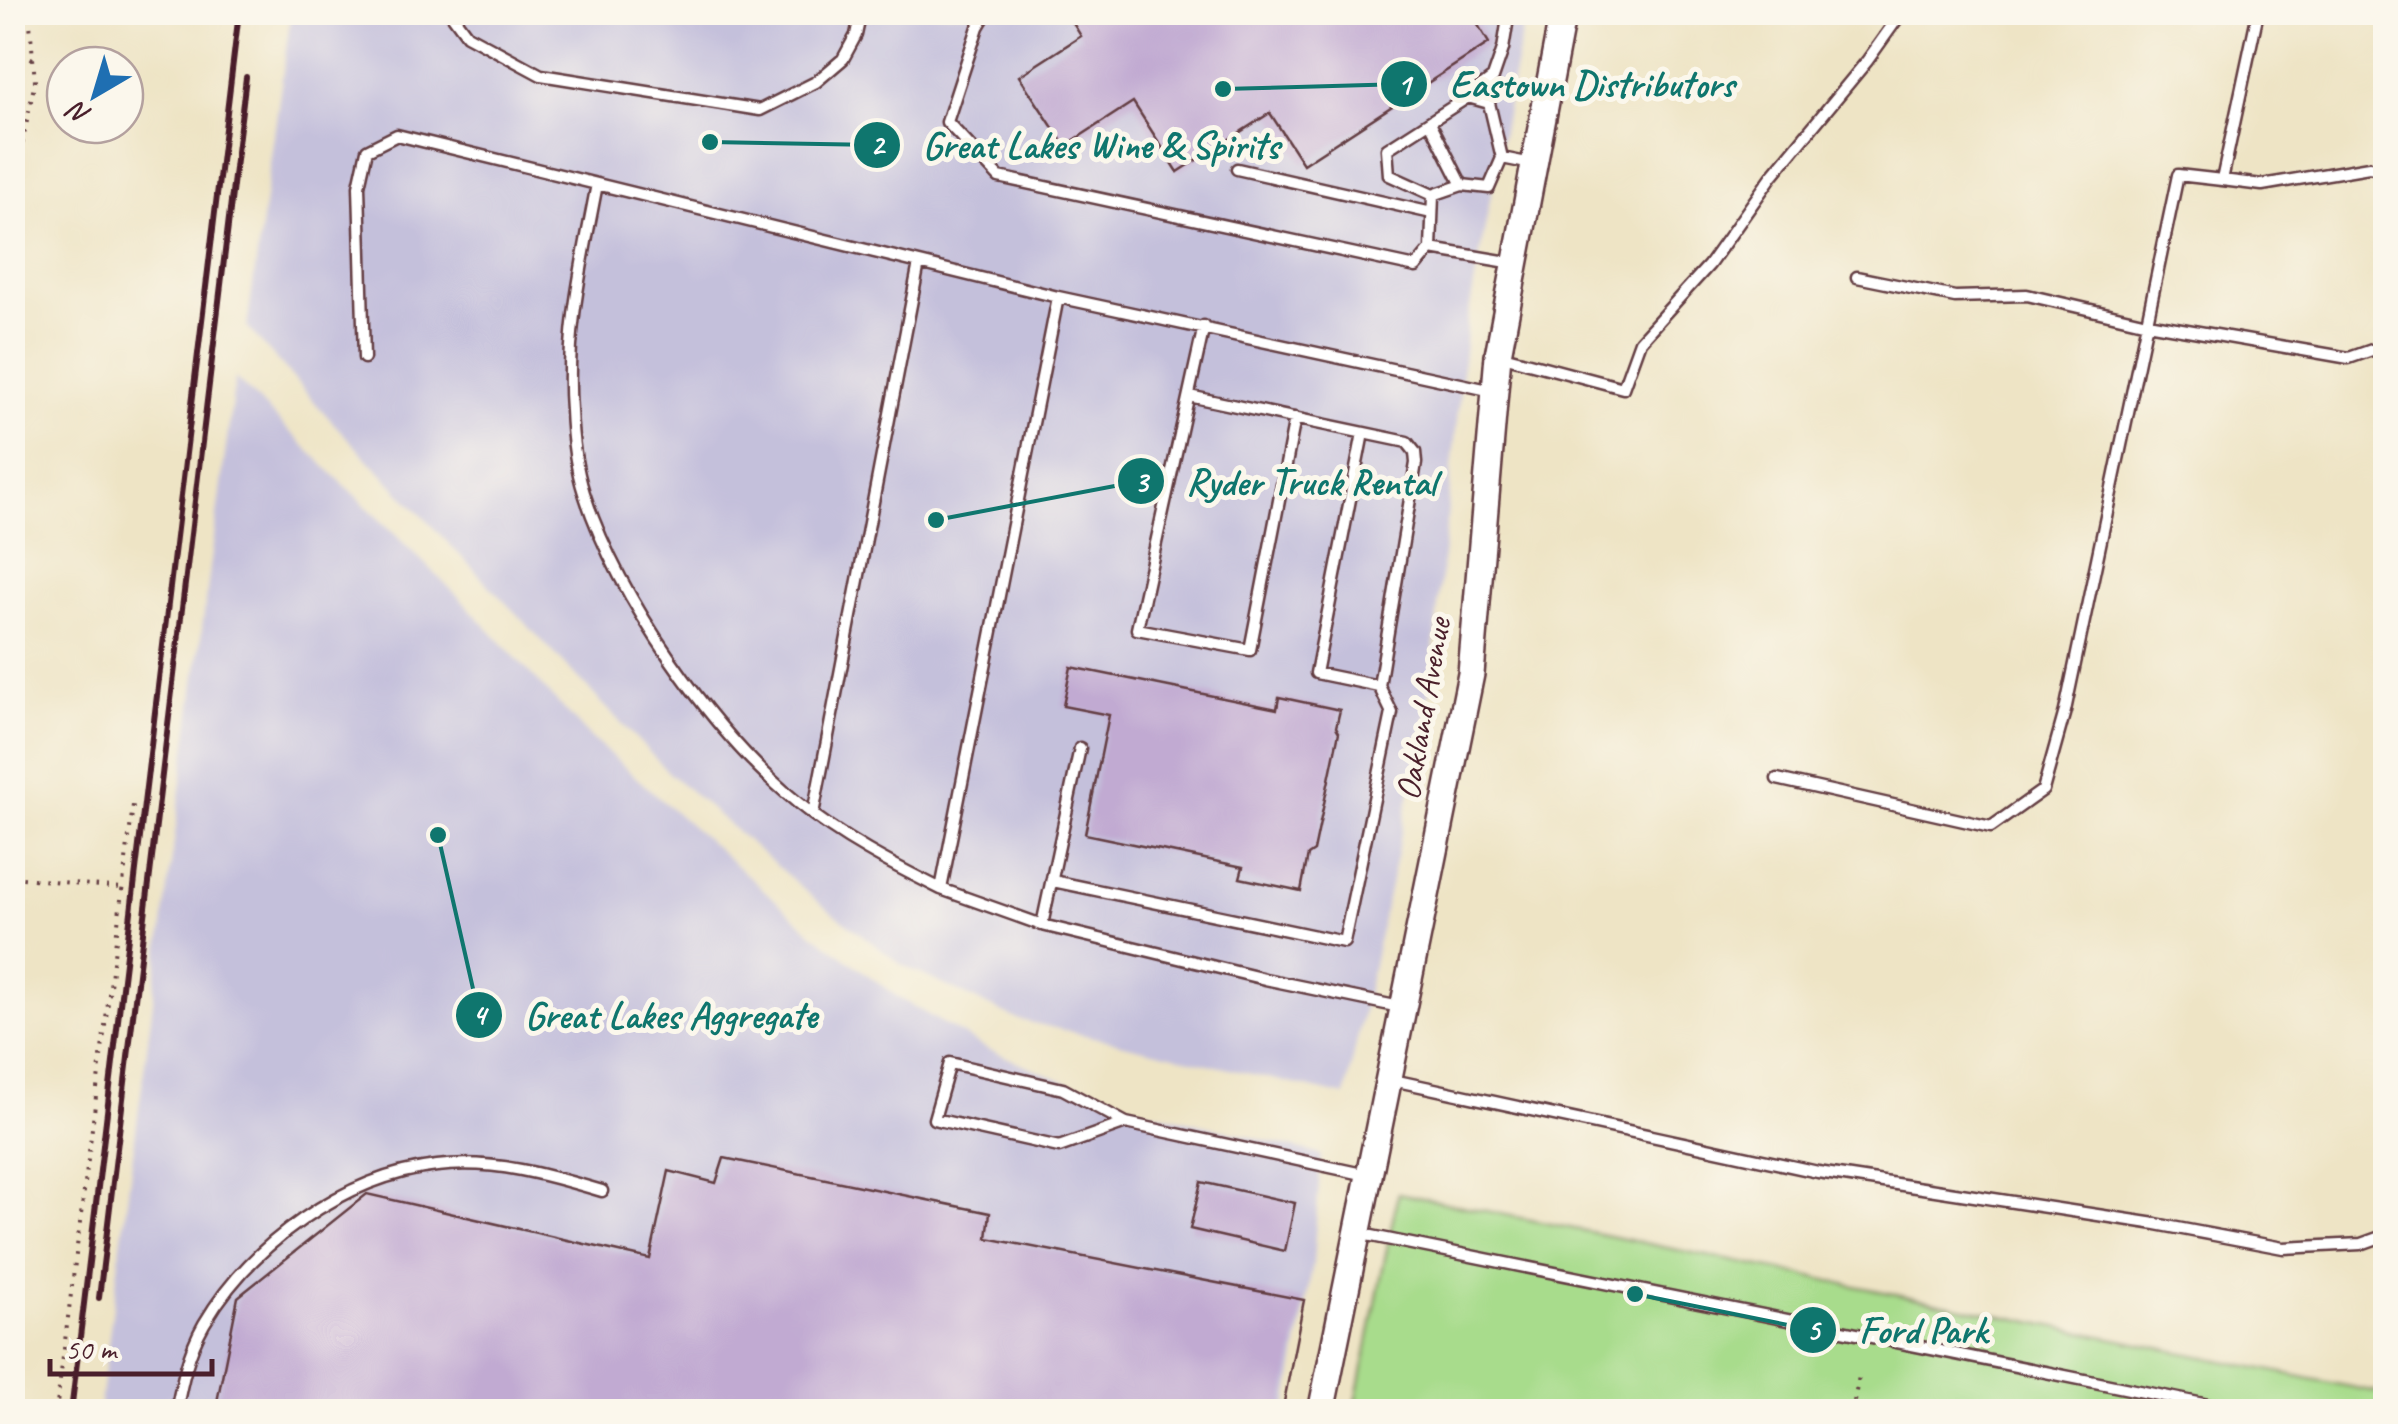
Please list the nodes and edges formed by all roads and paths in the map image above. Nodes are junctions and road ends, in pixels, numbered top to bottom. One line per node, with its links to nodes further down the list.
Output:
1 (29, 12): 10 (path)
2 (450, 12): 3 (lane)
3 (861, 12)
4 (987, 12): 23 (lane)
5 (1509, 12): 11 (lane)
6 (1563, 12): 14 (street, Oakland Avenue)
7 (1902, 12): 31 (lane)
8 (2258, 12): 17 (lane)
9 (12, 48): 10 (path)
10 (34, 59): 20 (path)
11 (1468, 96): 12 (lane); 13 (lane)
12 (1430, 122): 19 (lane); 21 (lane)
13 (1502, 158): 14 (lane); 19 (lane)
14 (1532, 164): 25 (street, Oakland Avenue)
15 (1237, 169): 22 (lane)
16 (2386, 170): 17 (lane)
17 (2222, 180): 28 (lane)
18 (597, 184): 24 (lane); 32 (lane); 41 (lane)
19 (1462, 185): 21 (lane)
20 (12, 195)
21 (1434, 195): 22 (lane)
22 (1432, 213): 23 (lane)
23 (1431, 249): 25 (lane)
24 (919, 262): 27 (lane); 41 (lane)
25 (1515, 264): 31 (street, Oakland Avenue)
26 (1857, 277): 28 (lane)
27 (1058, 297): 29 (lane); 45 (lane)
28 (2147, 323): 30 (lane); 39 (lane)
29 (1204, 326): 33 (lane); 34 (lane)
30 (2386, 345)
31 (1498, 355): 33 (street, Oakland Avenue)
32 (364, 358)
33 (1494, 391): 47 (street, Oakland Avenue)
34 (1189, 396): 35 (lane); 35 (lane)
35 (1296, 418): 36 (lane)
36 (1364, 433): 37 (lane); 37 (lane)
37 (1380, 686): 43 (lane)
38 (1080, 748): 43 (lane)
39 (1777, 779)
40 (134, 805): 44 (path)
41 (812, 814): 45 (lane)
42 (12, 878): 44 (path)
43 (1052, 881): 46 (lane)
44 (121, 888): 55 (path)
45 (941, 889): 46 (lane)
46 (1042, 925): 47 (lane)
47 (1401, 1007): 48 (street, Oakland Avenue)
48 (1387, 1079): 50 (street, Oakland Avenue); 53 (lane)
49 (1126, 1123): 49 (lane); 50 (lane)
50 (1368, 1175): 52 (street, Oakland Avenue)
51 (602, 1191): 56 (lane)
52 (1356, 1232): 57 (street, Oakland Avenue); 59 (lane)
53 (2386, 1236)
54 (1860, 1370): 58 (path)
55 (56, 1412)
56 (176, 1412)
57 (1321, 1412)
58 (1852, 1412)
59 (2243, 1412)

